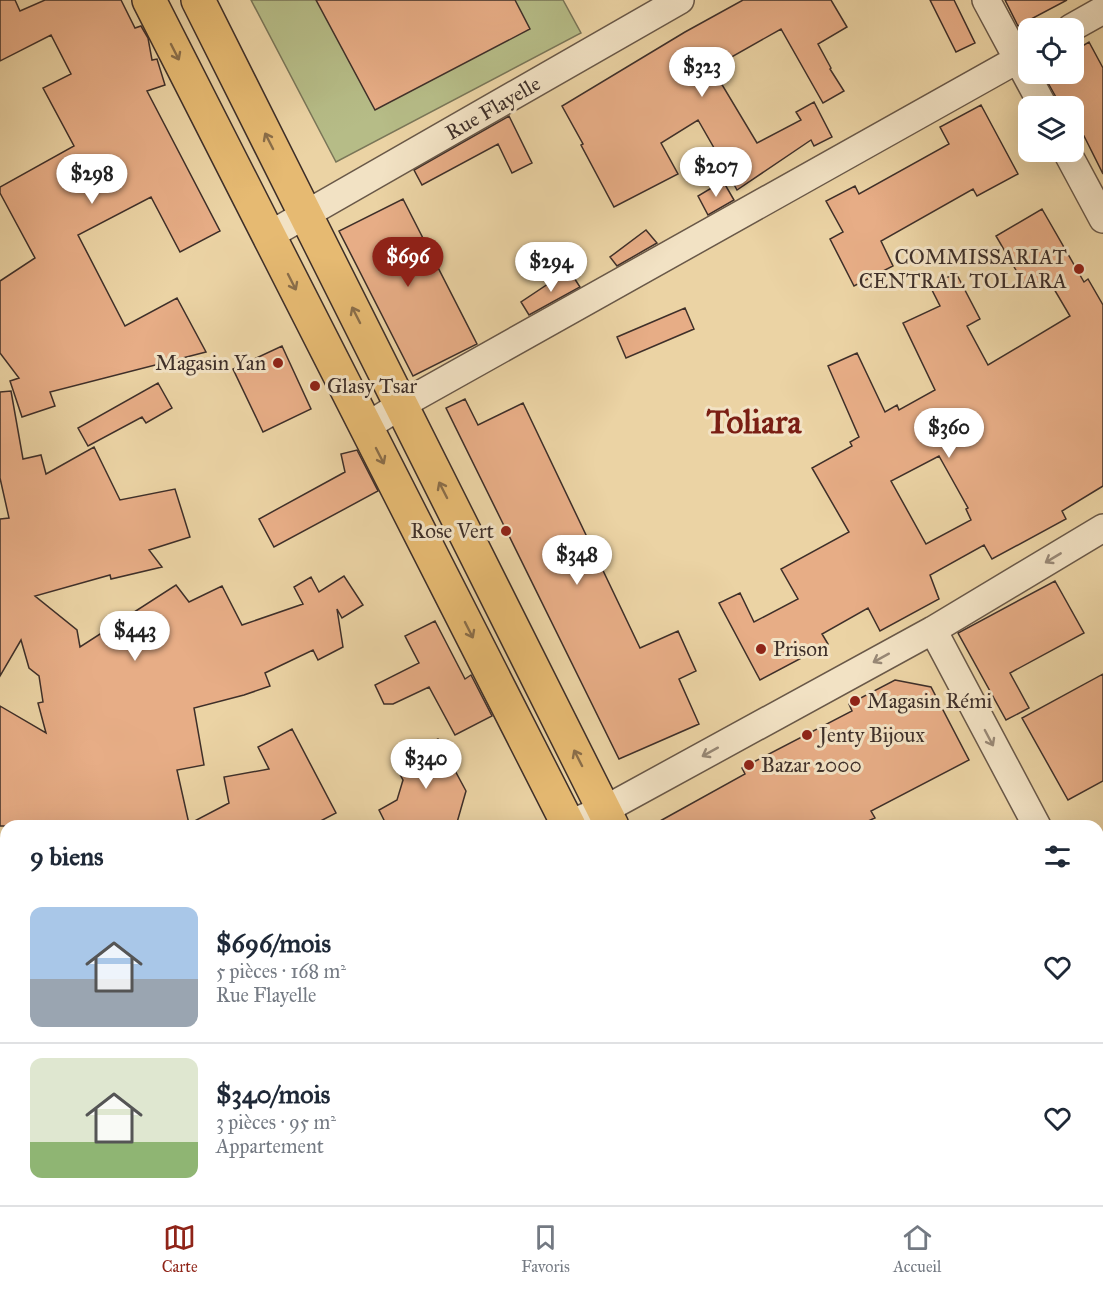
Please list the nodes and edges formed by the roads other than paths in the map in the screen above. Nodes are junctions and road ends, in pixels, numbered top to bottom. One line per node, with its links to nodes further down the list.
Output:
1 (149, 0): 12 (main road, one-way to 12)
2 (198, 0): 10 (main road, one-way to 2)
3 (680, 0): 10 (street, Rue Flayelle)
4 (987, 0): 7 (street)
5 (1103, 10): 6 (street)
6 (1084, 21)
7 (1018, 48)
8 (1018, 59): 13 (street)
9 (1072, 162): 11 (street)
10 (306, 215): 12 (street, Rue Flayelle); 13 (main road, one-way to 10)
11 (1103, 219)
12 (268, 236): 14 (main road, one-way to 14)
13 (401, 405): 14 (street); 17 (main road, one-way to 13)
14 (366, 427): 18 (main road, one-way to 18)
15 (1103, 528): 16 (street, one-way to 16)
16 (933, 630): 17 (street, one-way to 17); 19 (street, one-way to 19)
17 (608, 818)
18 (564, 820)
19 (1033, 820)

